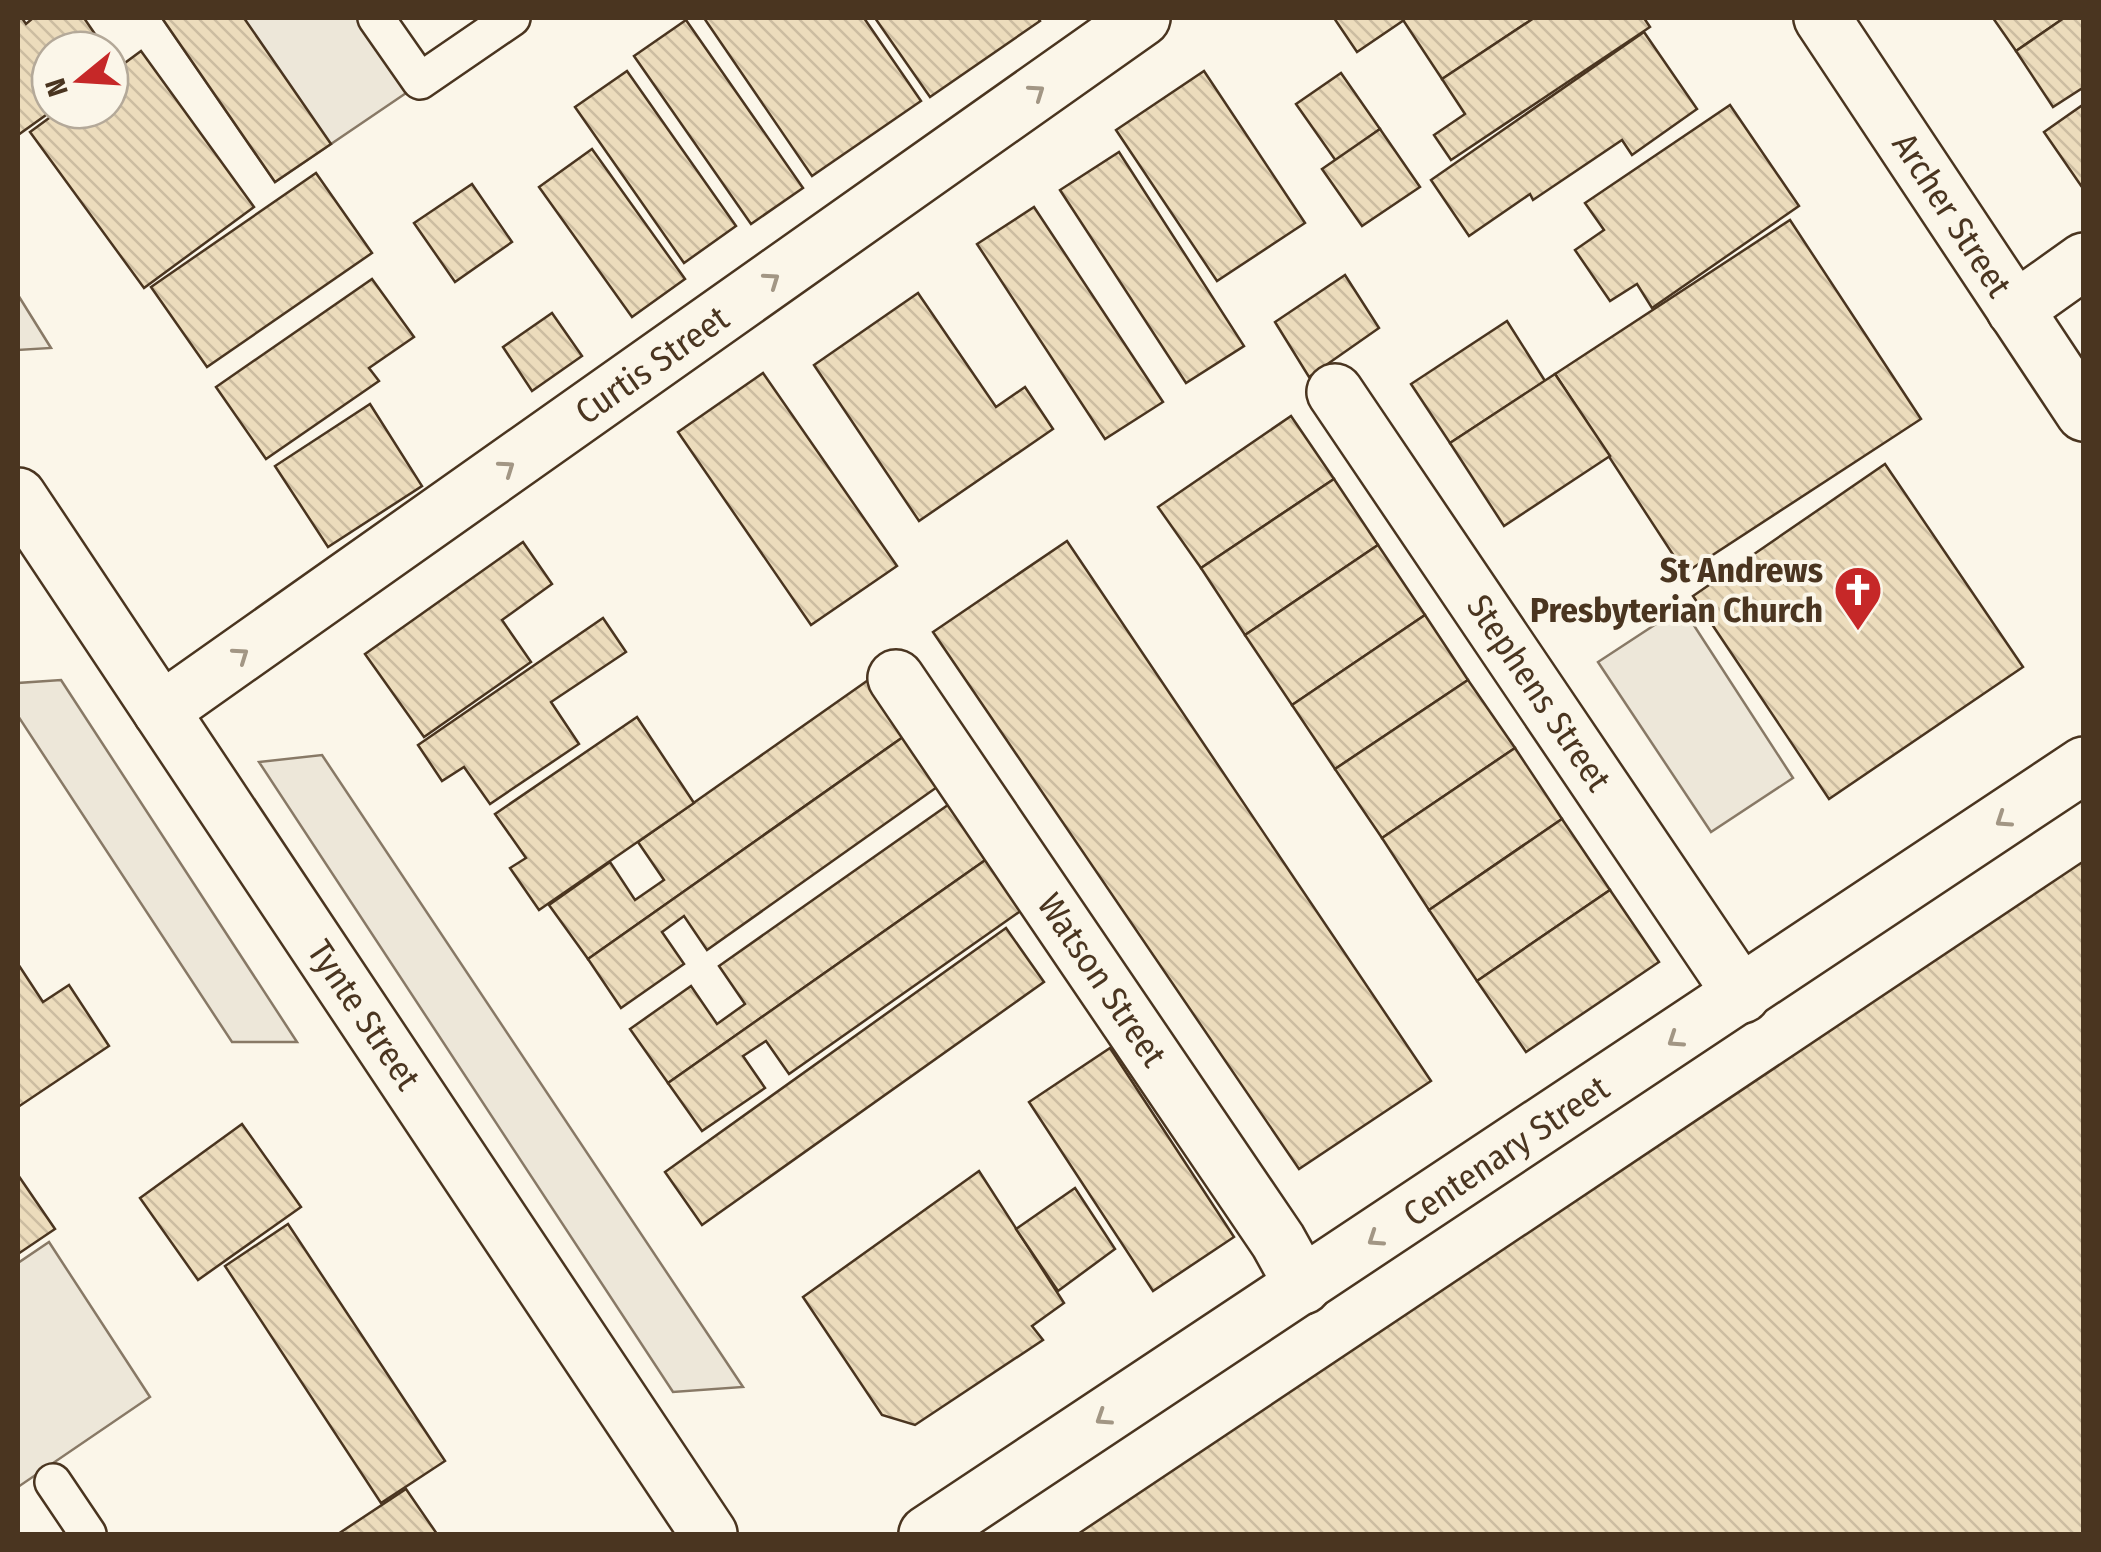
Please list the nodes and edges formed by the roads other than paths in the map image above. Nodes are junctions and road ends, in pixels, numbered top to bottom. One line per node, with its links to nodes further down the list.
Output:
1 (376, 18): 2 (lane)
2 (512, 18)
3 (1142, 18): 11 (street, Curtis Street, one-way to 3)
4 (1822, 18): 6 (street, Archer Street)
5 (2084, 262): 6 (street)
6 (2015, 310): 8 (street, Archer Street)
7 (1335, 392): 13 (street, Stephens Street)
8 (2084, 413)
9 (18, 496): 11 (street, Tynte Street)
10 (896, 678): 14 (street, Watson Street)
11 (161, 711): 17 (street, Tynte Street)
12 (2084, 765): 13 (street, Centenary Street, one-way to 13)
13 (1742, 995): 14 (street, Centenary Street, one-way to 14)
14 (1304, 1286): 18 (street, Centenary Street, one-way to 18)
15 (52, 1482): 16 (lane)
16 (88, 1534)
17 (710, 1534)
18 (927, 1534)

